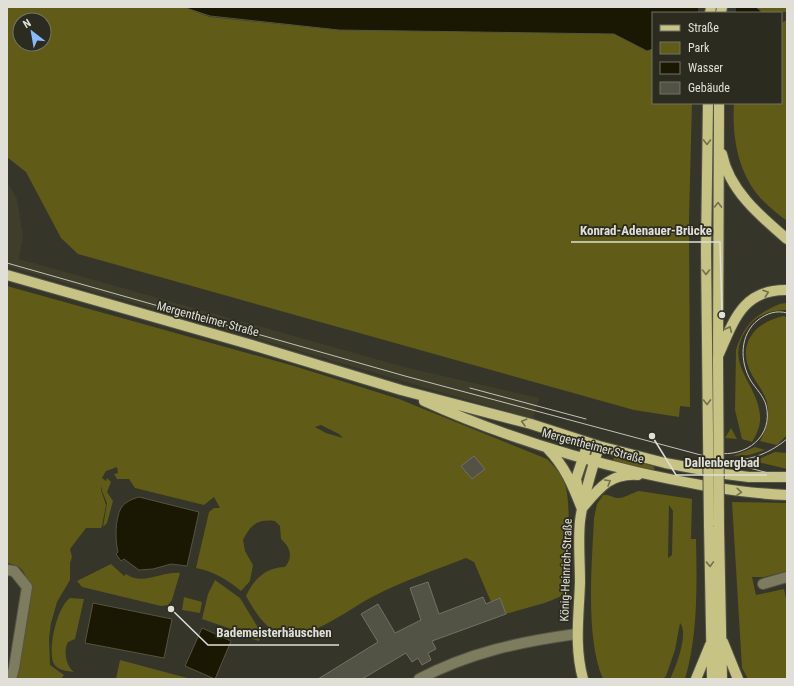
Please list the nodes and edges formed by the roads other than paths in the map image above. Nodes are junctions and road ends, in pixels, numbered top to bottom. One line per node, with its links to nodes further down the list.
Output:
1 (708, 104): 22 (main road, one-way to 22, bridge)
2 (719, 104): 3 (main road)
3 (719, 136): 4 (main road); 7 (main road, one-way to 3)
4 (787, 239)
5 (7, 276): 8 (main road, Mergentheimer Straße)
6 (787, 290): 7 (main road, one-way to 6)
7 (718, 358): 22 (main road, bridge)
8 (401, 390): 9 (main road, Mergentheimer Straße, one-way to 8); 11 (main road, Mergentheimer Straße)
9 (588, 443): 10 (main road, Mergentheimer Straße); 12 (main road, König-Heinrich-Straße)
10 (598, 446): 13 (main road, König-Heinrich-Straße); 15 (main road, Mergentheimer Straße)
11 (546, 447): 12 (main road, Mergentheimer Straße); 17 (main road)
12 (583, 458): 13 (main road, Mergentheimer Straße); 17 (main road, König-Heinrich-Straße)
13 (594, 462): 14 (main road, Mergentheimer Straße); 17 (main road, König-Heinrich-Straße)
14 (654, 476): 16 (main road, Mergentheimer Straße, one-way to 16); 17 (main road, König-Heinrich-Straße, one-way to 14)
15 (787, 477)
16 (787, 495)
17 (582, 509): 21 (main road, König-Heinrich-Straße)
18 (7, 570): 23 (street)
19 (787, 577): 20 (street)
20 (763, 584)
21 (576, 634): 24 (street, König-Heinrich-Straße); 25 (main road)
22 (717, 639): 26 (main road); 27 (main road); 28 (main road); 29 (main road)
23 (11, 679)
24 (419, 679)
25 (583, 679)
26 (696, 679)
27 (712, 679)
28 (722, 679)
29 (738, 679)

